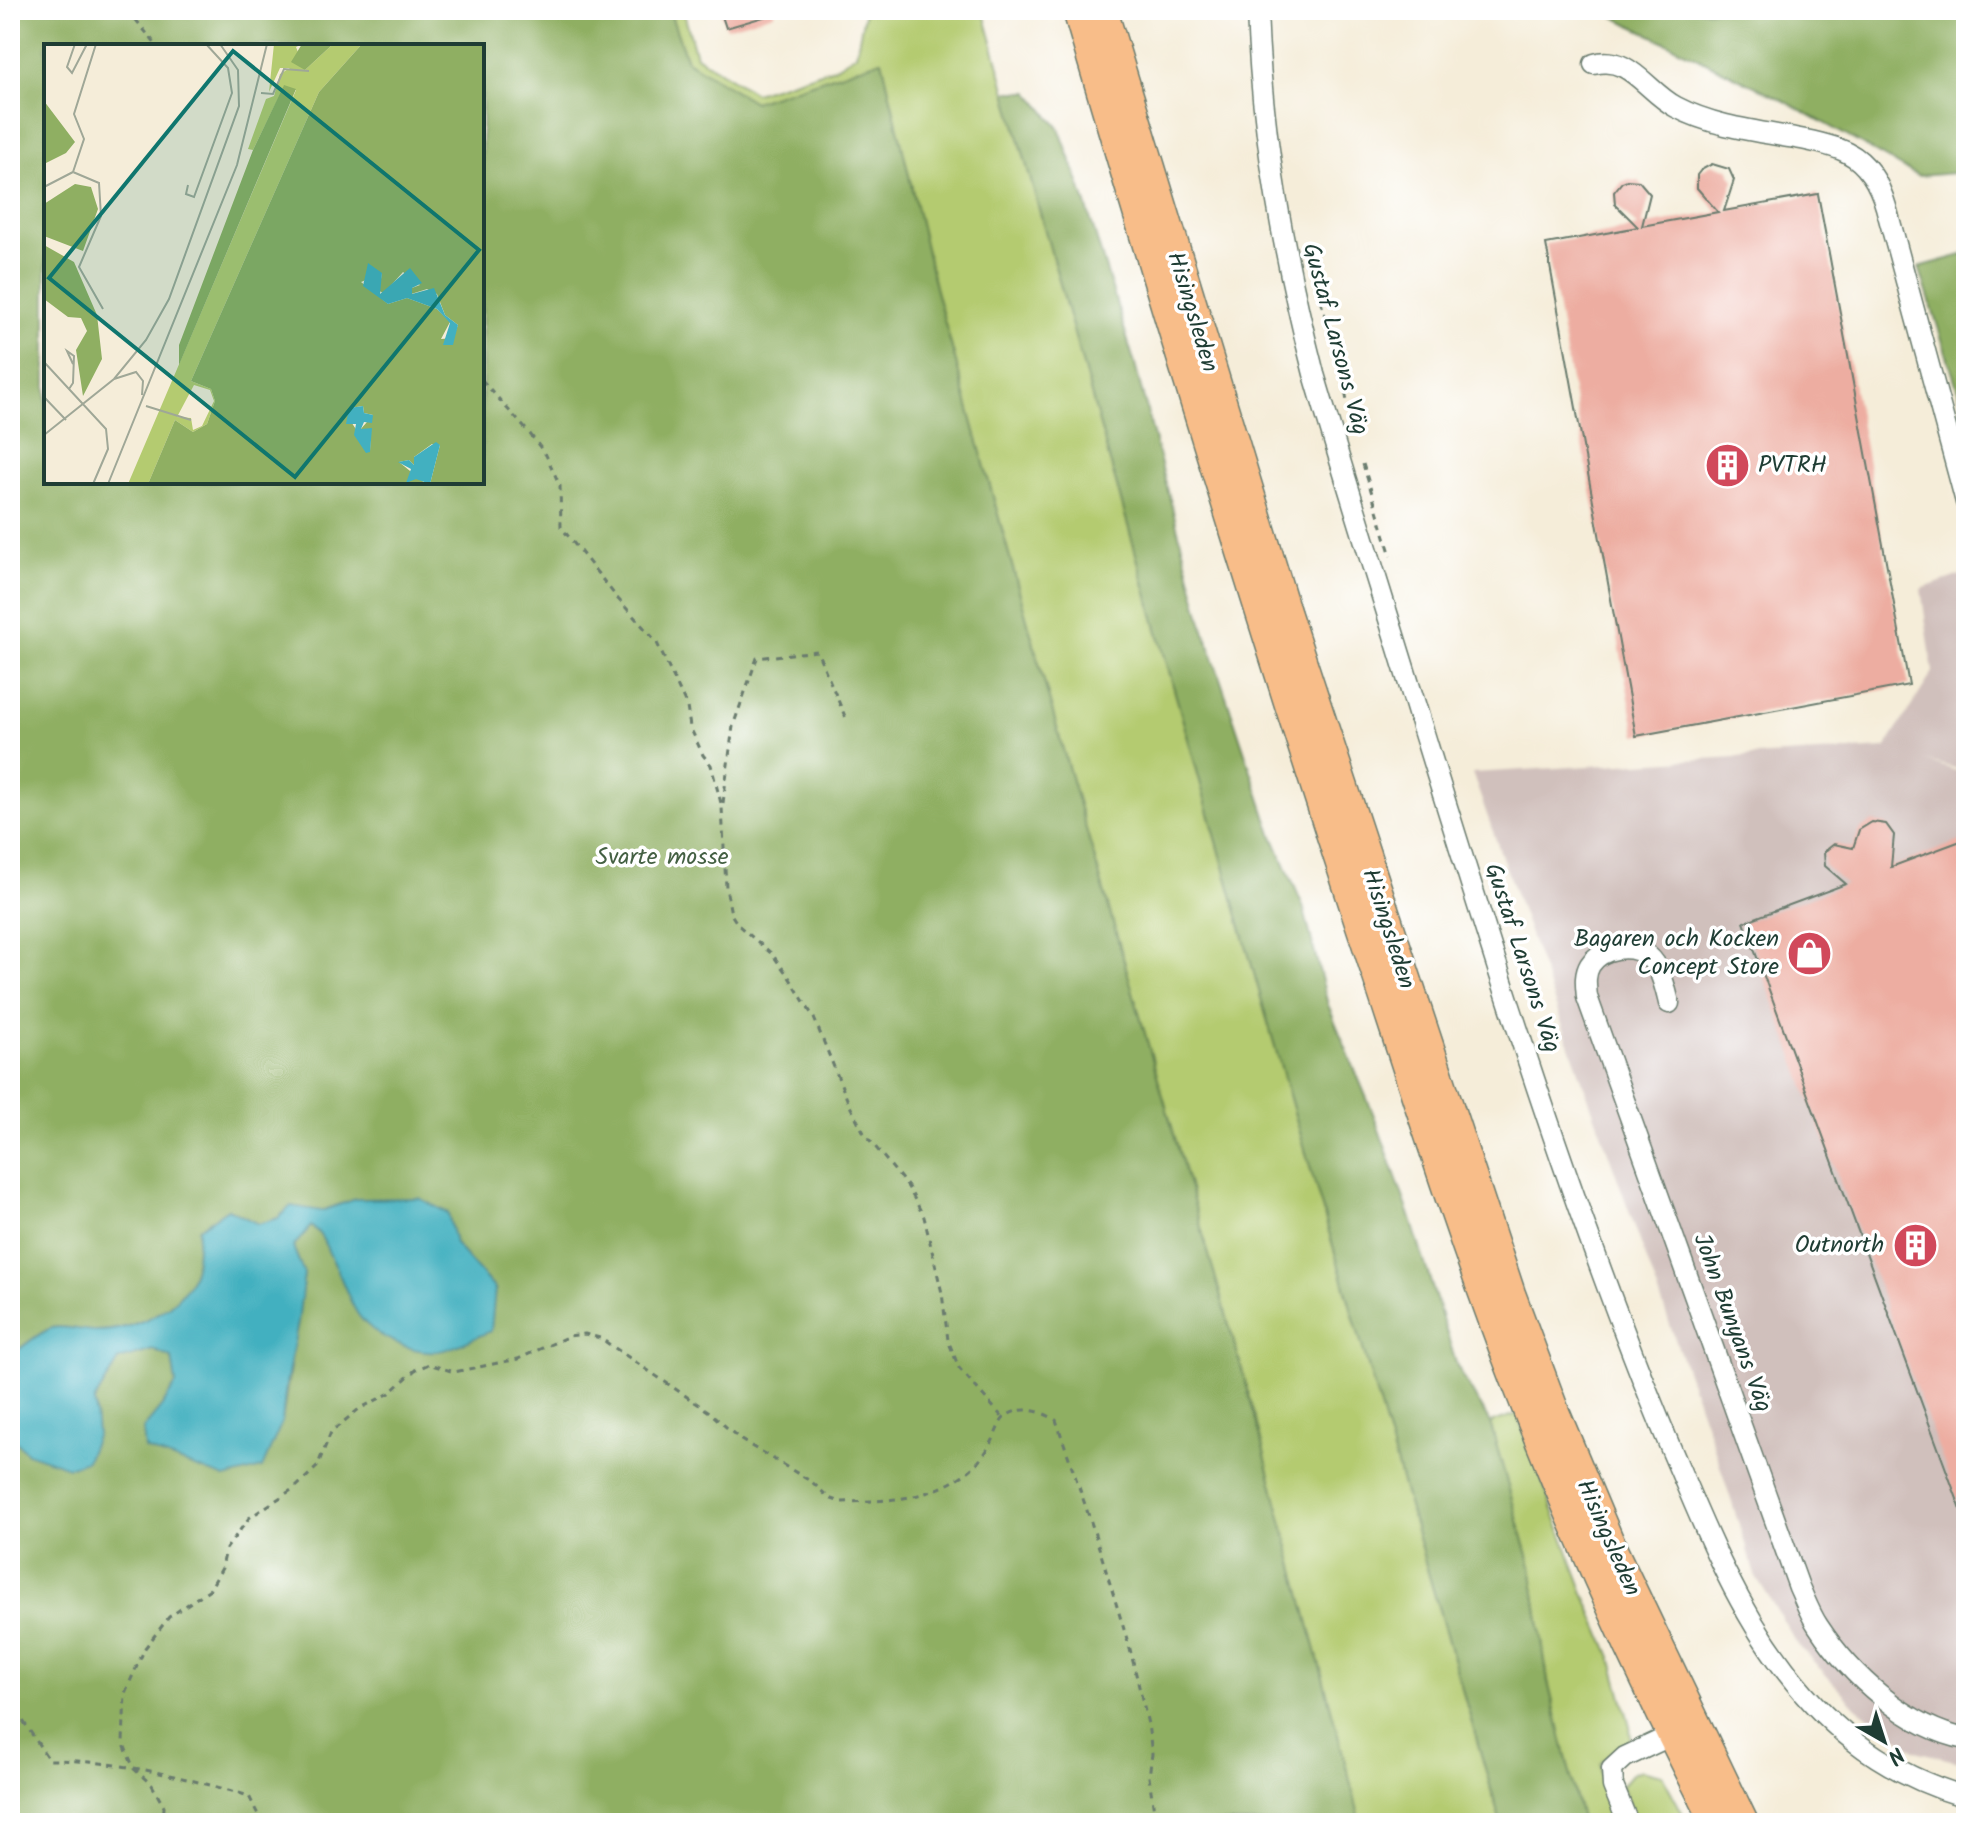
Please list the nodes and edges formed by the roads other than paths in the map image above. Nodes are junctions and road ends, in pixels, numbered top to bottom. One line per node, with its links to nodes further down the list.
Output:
1 (1078, 10): 7 (highway, Hisingsleden)
2 (1102, 10): 12 (highway, Hisingsleden)
3 (1257, 10): 9 (street, Gustaf Larsons Väg)
4 (1594, 64): 5 (street)
5 (1966, 502)
6 (1669, 1003): 8 (street, John Bunyans Väg)
7 (1672, 1735): 10 (street); 11 (highway, Hisingsleden)
8 (1966, 1739)
9 (1966, 1797)
10 (1628, 1823)
11 (1717, 1823)
12 (1743, 1823)

